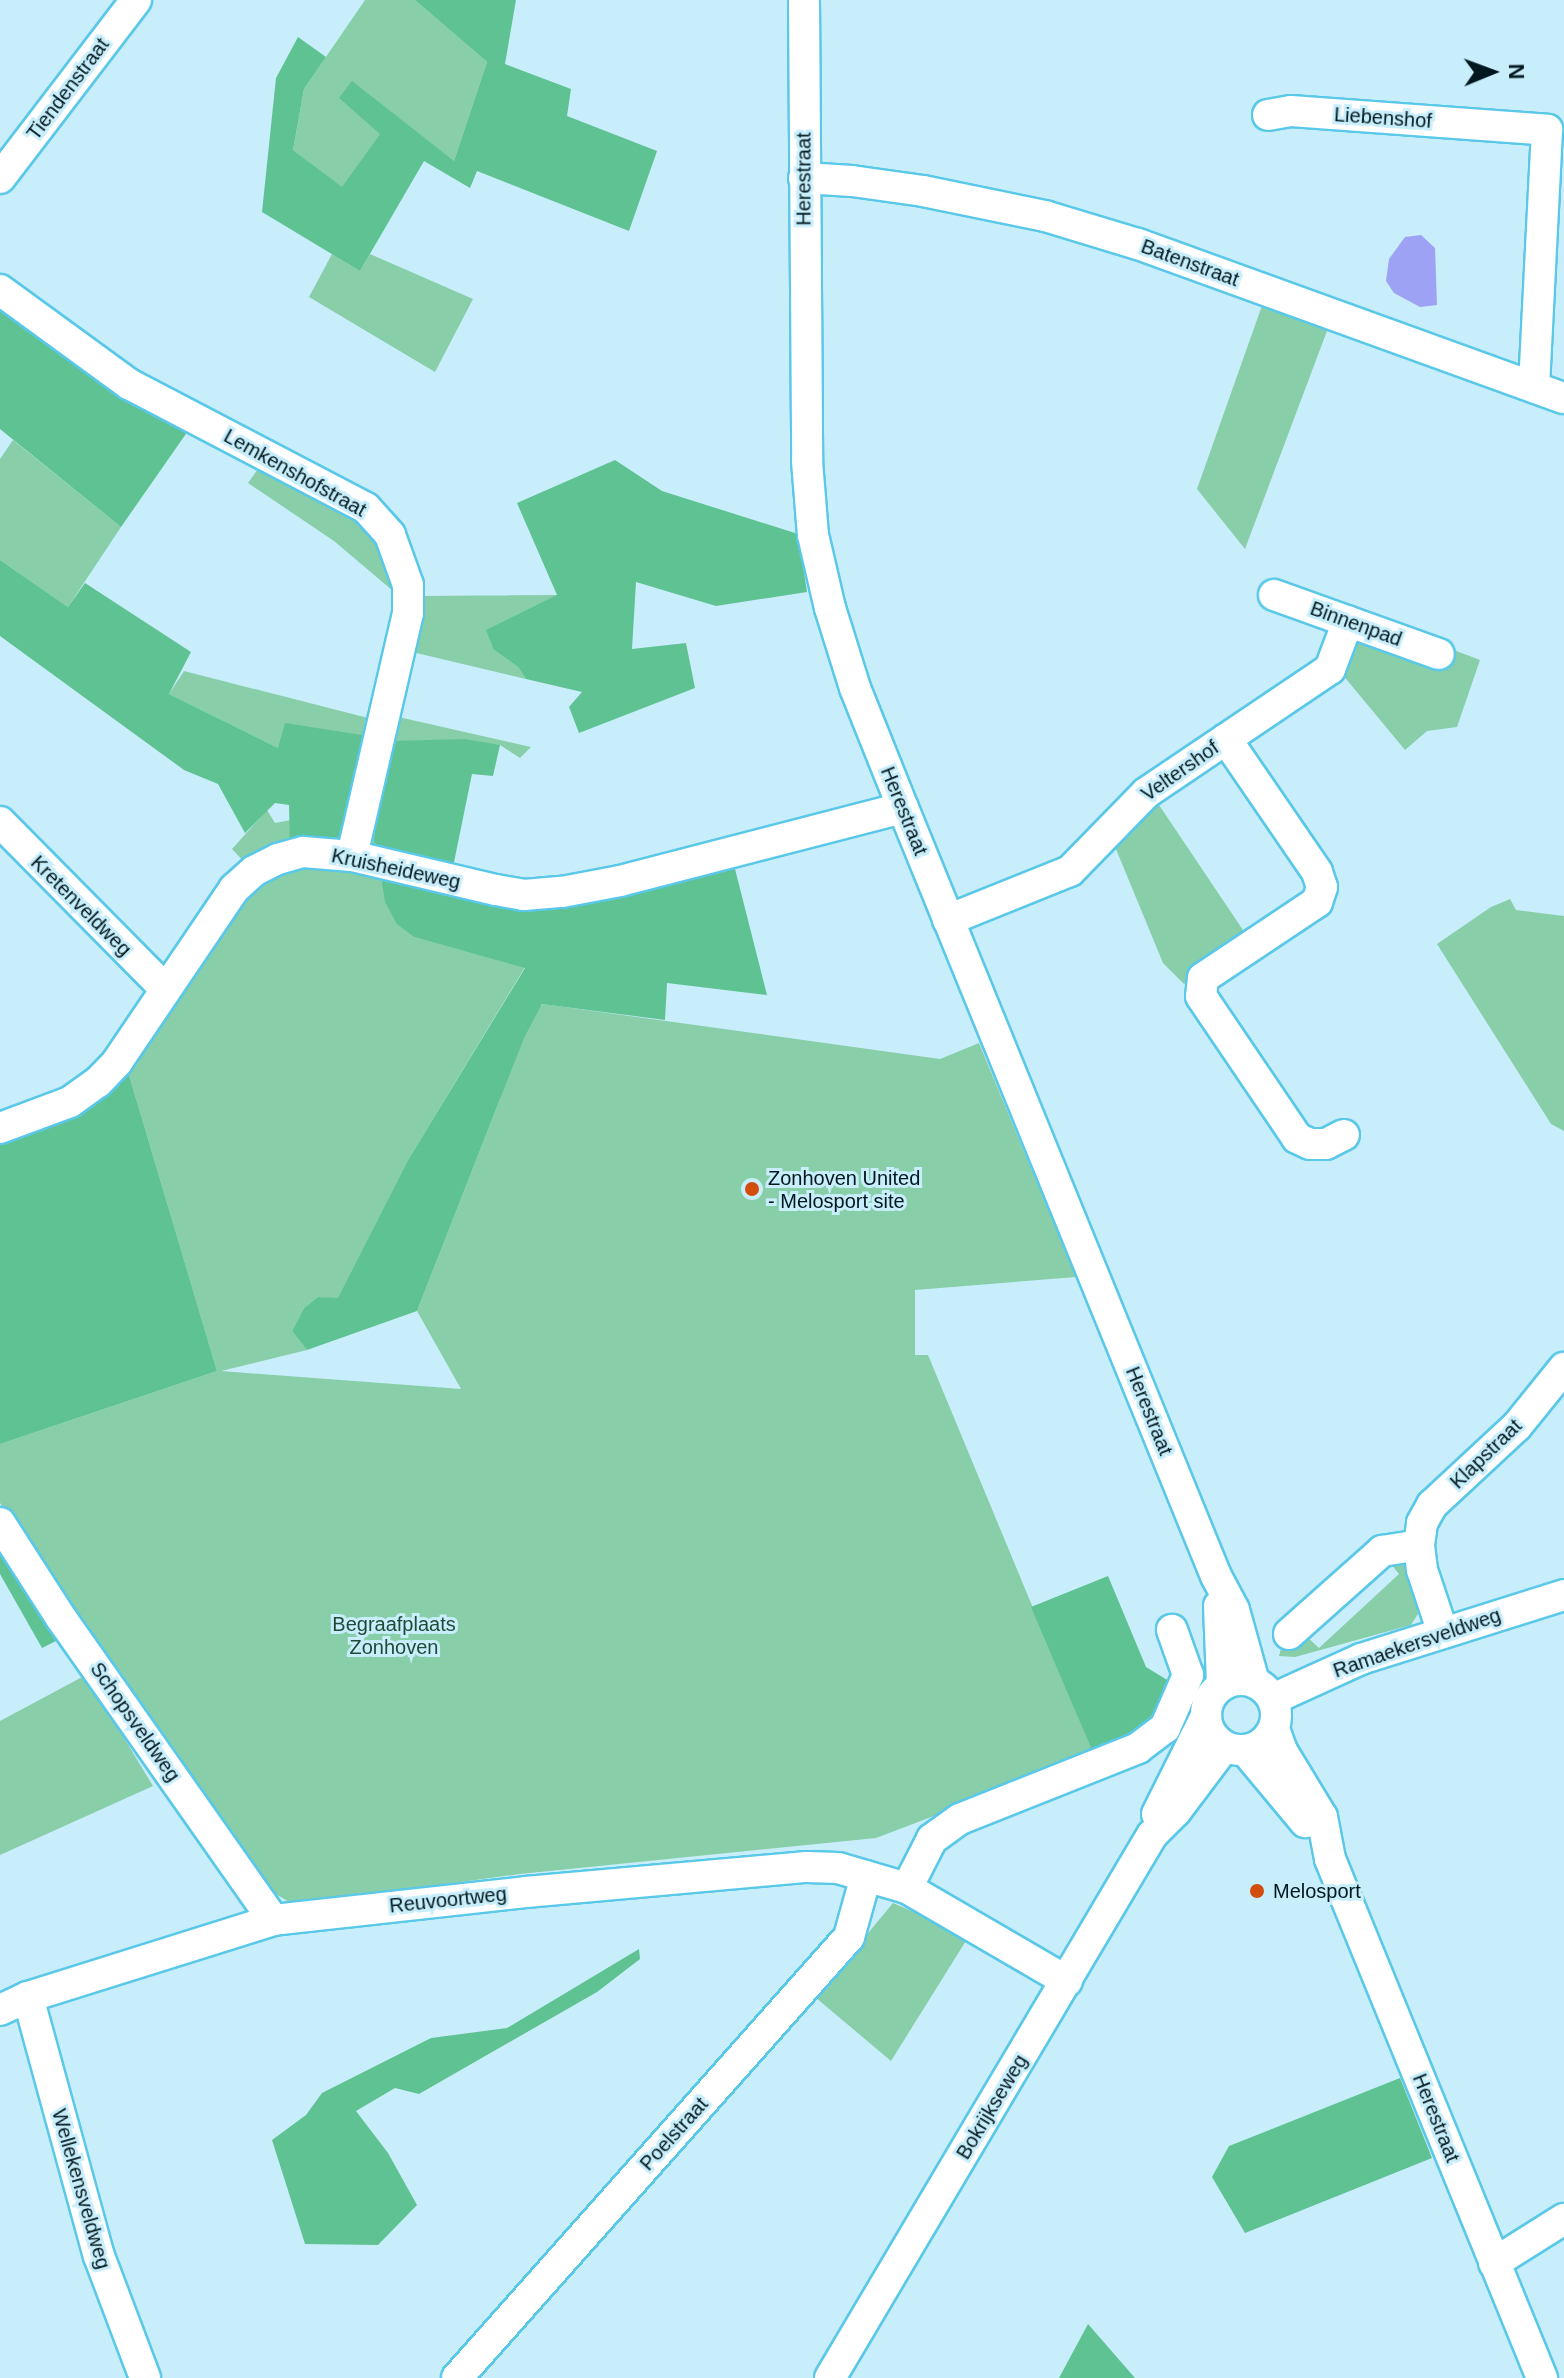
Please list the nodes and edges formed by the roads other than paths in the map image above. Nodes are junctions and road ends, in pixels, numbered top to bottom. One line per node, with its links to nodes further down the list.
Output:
1 (136, 0): 5 (street, Tiendenstraat)
2 (804, 0): 6 (street, Herestraat)
3 (1268, 115): 4 (street, Liebenshof)
4 (1556, 130): 8 (street, Liebenshof)
5 (0, 178)
6 (804, 178): 8 (street, Batenstraat); 14 (street, Herestraat)
7 (0, 290): 16 (street, Lemkenshofstraat)
8 (1534, 387): 9 (street, Batenstraat)
9 (1564, 398)
10 (1274, 595): 11 (street, Binnenpad)
11 (1348, 621): 12 (street, Binnenpad); 13 (street, Veltershof)
12 (1439, 654)
13 (1226, 739): 17 (street, Veltershof); 20 (street)
14 (903, 808): 16 (street, Kruisheideweg); 17 (street, Herestraat)
15 (0, 822): 18 (street, Kretenveldweg)
16 (352, 856): 18 (street, Kruisheideweg)
17 (948, 920): 24 (street, Herestraat)
18 (164, 988): 19 (street, Kruisheideweg)
19 (0, 1128)
20 (1344, 1135)
21 (1564, 1368): 23 (street, Klapstraat)
22 (0, 1523): 38 (street, Schopsveldweg)
23 (1419, 1545): 27 (street, Klapstraat); 28 (street)
24 (1216, 1576): 29 (street, Herestraat); 30 (street, Herestraat)
25 (1564, 1595): 27 (street, Ramaekersveldweg)
26 (1172, 1630): 37 (street)
27 (1443, 1633): 30 (street, Ramaekersveldweg)
28 (1289, 1634)
29 (1222, 1685): 30 (street); 31 (street)
30 (1263, 1690): 32 (street)
31 (1206, 1716): 33 (street); 34 (street, Bokrijkseweg)
32 (1274, 1729): 33 (street); 35 (street, Herestraat)
33 (1235, 1748): 34 (street, Bokrijkseweg); 35 (street, Herestraat)
34 (1152, 1835): 39 (street, Bokrijkseweg)
35 (1330, 1859): 43 (street, Herestraat)
36 (866, 1876): 37 (street, Reuvoortweg); 38 (street, Reuvoortweg); 45 (street, Poelstraat)
37 (907, 1888): 39 (street, Reuvoortweg)
38 (273, 1920): 40 (street, Reuvoortweg)
39 (1067, 1981): 46 (street, Bokrijkseweg)
40 (28, 1997): 41 (street, Reuvoortweg); 44 (street, Wellekensveldweg)
41 (0, 2010)
42 (1564, 2219): 43 (street)
43 (1494, 2263): 47 (street, Herestraat)
44 (145, 2378)
45 (457, 2378)
46 (830, 2378)
47 (1542, 2378)

